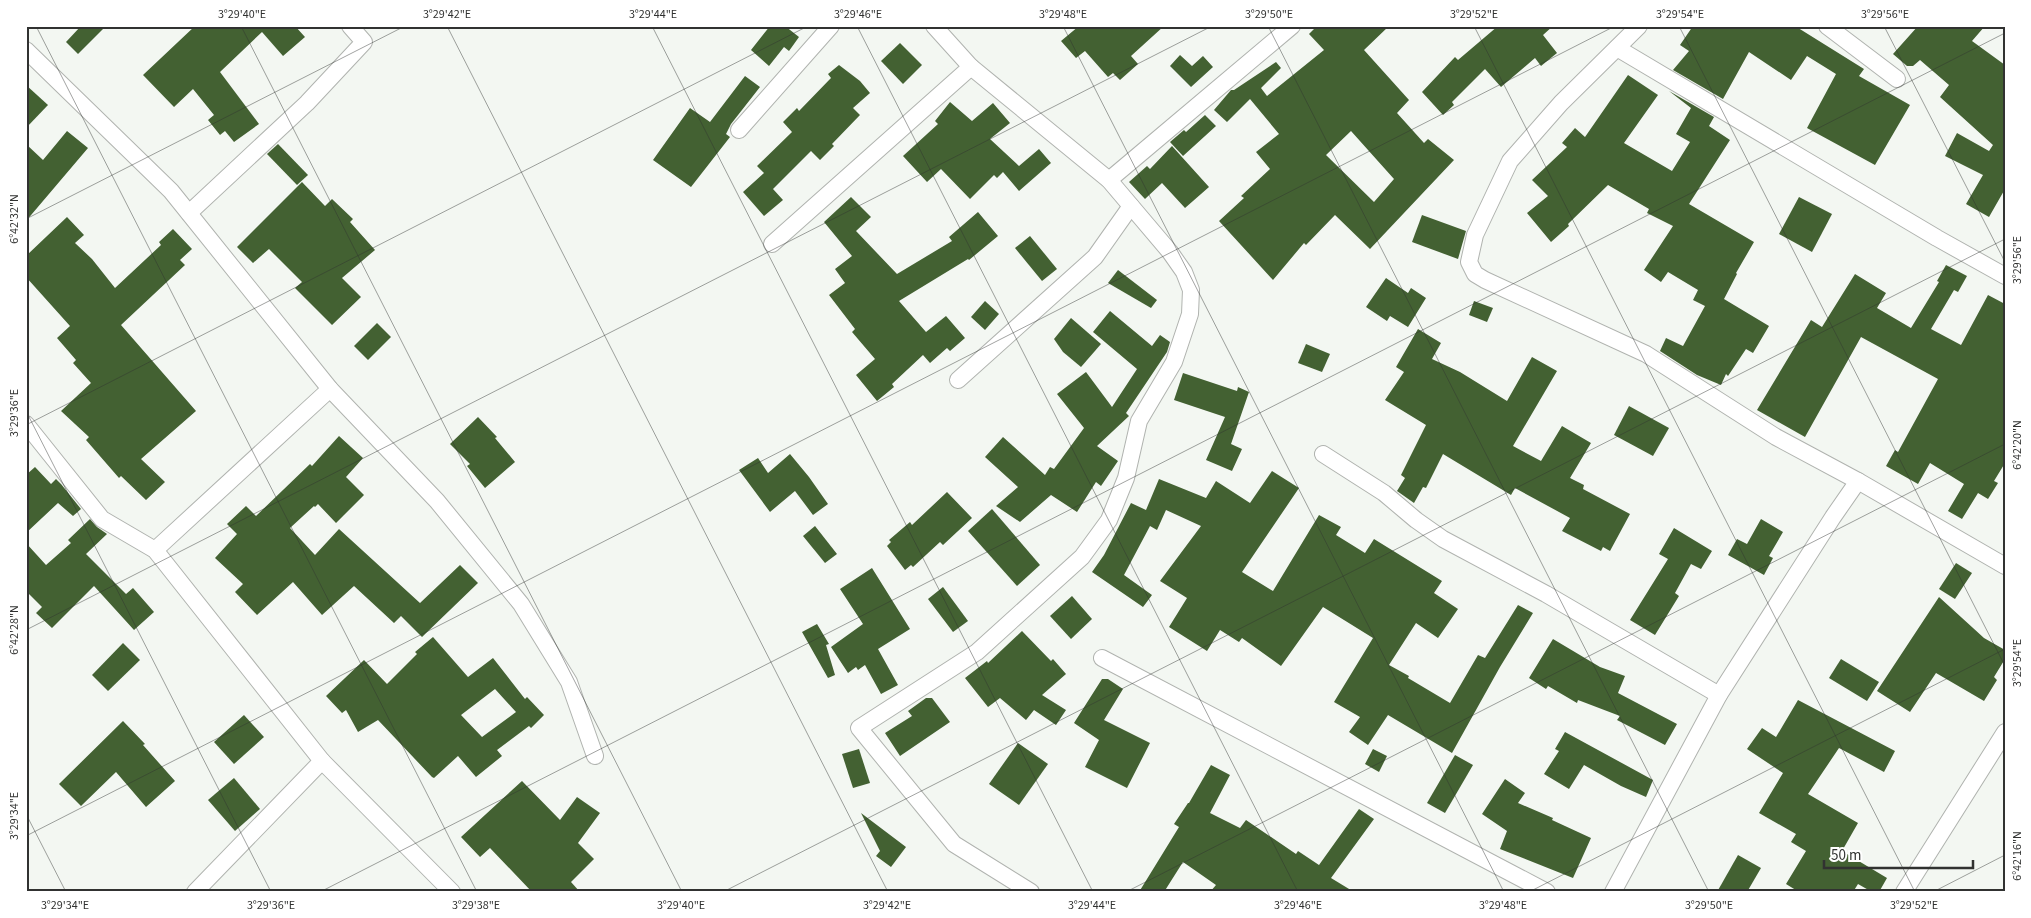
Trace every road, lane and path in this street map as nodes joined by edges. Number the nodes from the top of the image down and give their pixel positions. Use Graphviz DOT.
graph roads {
  1 [pos="350,26"];
  2 [pos="831,26"];
  3 [pos="934,26"];
  4 [pos="1292,26"];
  5 [pos="1639,26"];
  6 [pos="1827,26"];
  7 [pos="1618,48"];
  8 [pos="26,50"];
  9 [pos="971,67"];
  10 [pos="1897,79"];
  11 [pos="739,130"];
  12 [pos="1108,180"];
  13 [pos="1131,206"];
  14 [pos="189,213"];
  15 [pos="772,244"];
  16 [pos="2005,276"];
  17 [pos="958,380"];
  18 [pos="330,389"];
  19 [pos="28,430"];
  20 [pos="1323,454"];
  21 [pos="1858,481"];
  22 [pos="155,550"];
  23 [pos="2005,566"];
  24 [pos="1102,658"];
  25 [pos="1719,695"];
  26 [pos="2005,732"];
  27 [pos="596,756"];
  28 [pos="322,761"];
  29 [pos="195,892"];
  30 [pos="452,892"];
  31 [pos="1031,892"];
  32 [pos="1547,892"];
  33 [pos="1613,892"];
  34 [pos="1904,892"];
  1 -- 14 [label="street"];
  2 -- 11 [label="street"];
  3 -- 9 [label="street"];
  4 -- 12 [label="street"];
  5 -- 7 [label="street"];
  6 -- 10 [label="street"];
  7 -- 16 [label="street"];
  7 -- 21 [label="street"];
  8 -- 14 [label="street"];
  9 -- 12 [label="street"];
  9 -- 15 [label="street"];
  12 -- 13 [label="street"];
  13 -- 17 [label="street"];
  13 -- 31 [label="street"];
  14 -- 18 [label="street"];
  18 -- 22 [label="street"];
  18 -- 27 [label="street"];
  19 -- 22 [label="street"];
  20 -- 25 [label="street"];
  21 -- 23 [label="street"];
  21 -- 25 [label="street"];
  22 -- 28 [label="street"];
  24 -- 32 [label="street"];
  25 -- 33 [label="street"];
  26 -- 34 [label="street"];
  28 -- 29 [label="street"];
  28 -- 30 [label="street"];
}
